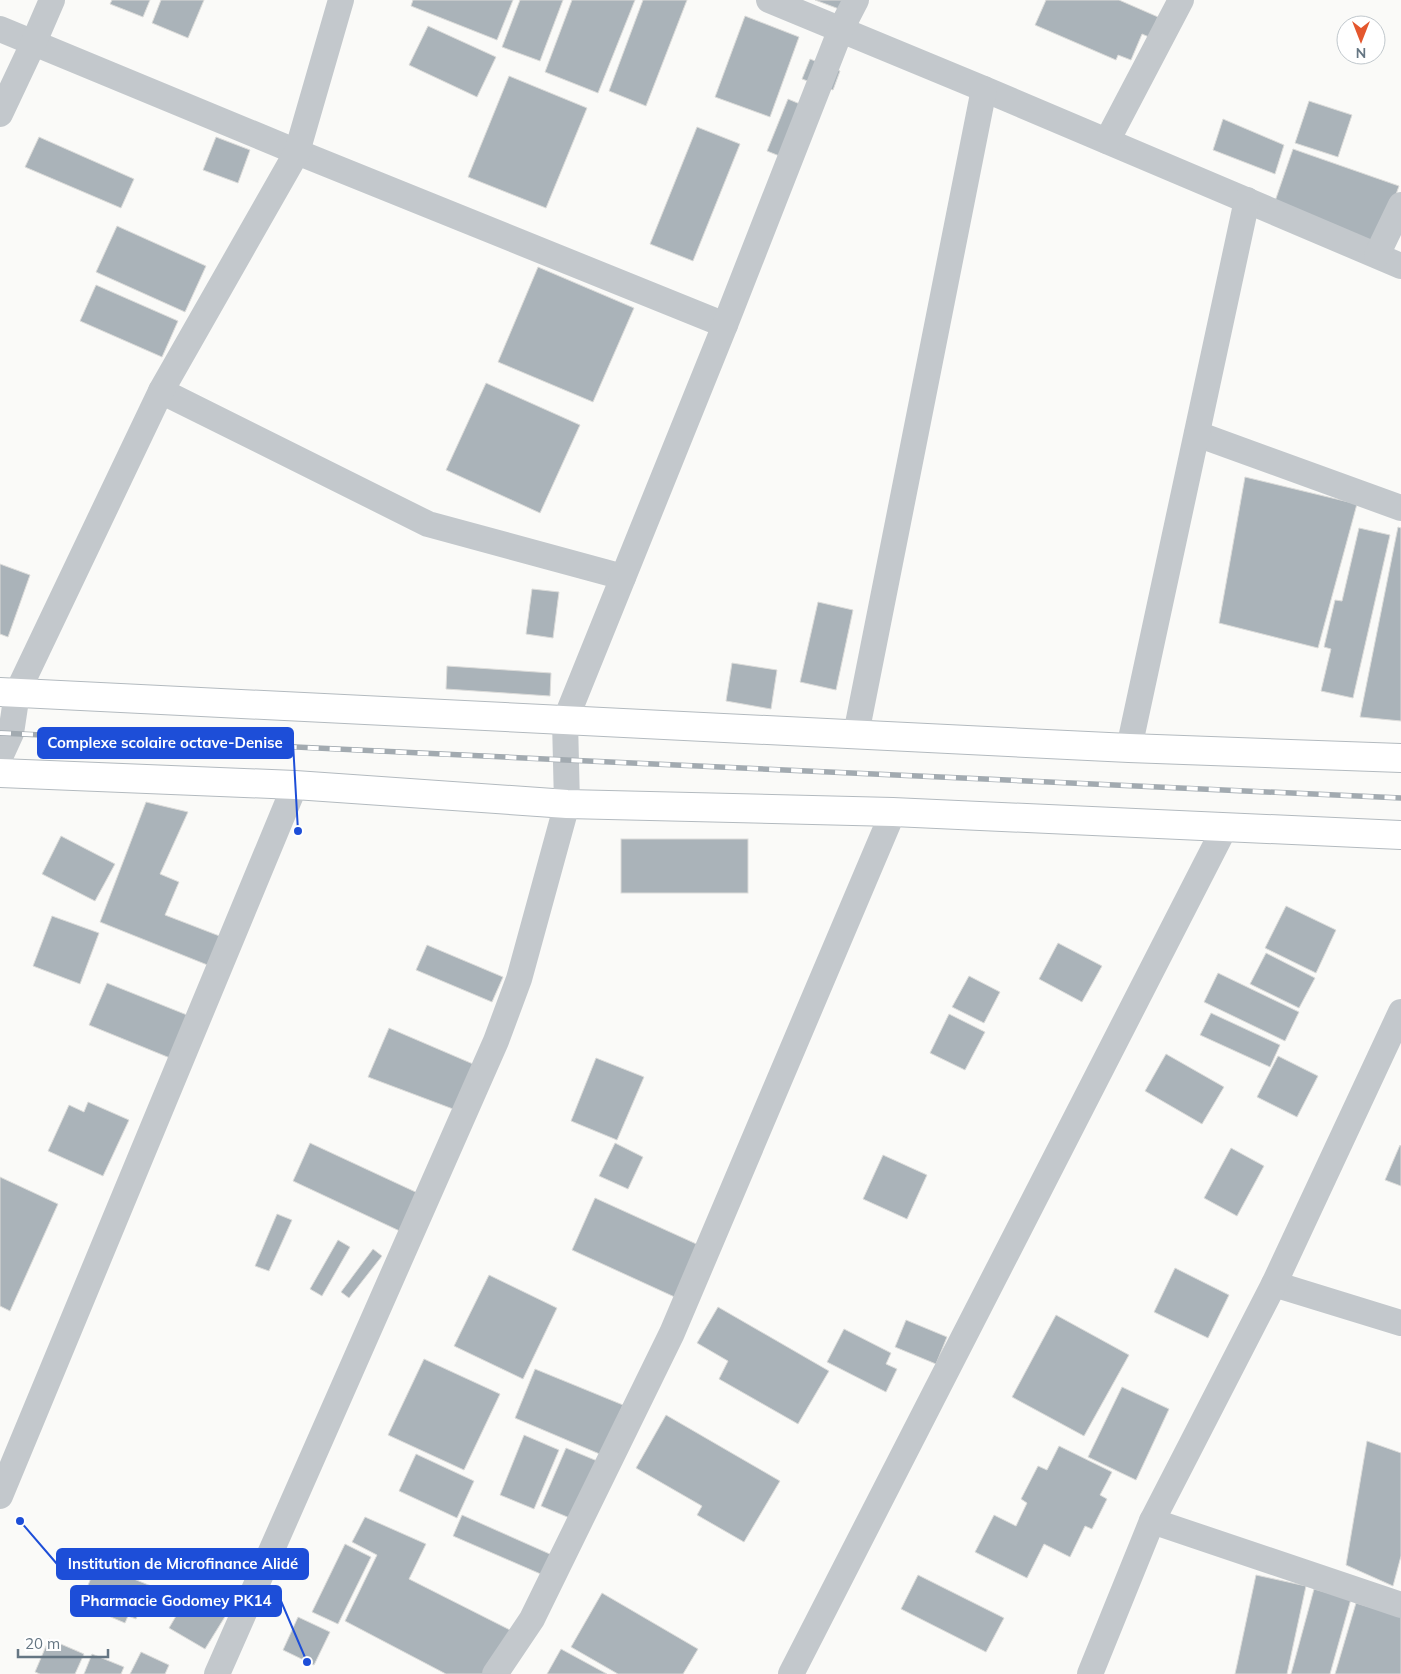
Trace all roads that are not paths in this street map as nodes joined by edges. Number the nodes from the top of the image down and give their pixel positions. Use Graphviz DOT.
graph roads {
  1 [pos="52,0"];
  2 [pos="341,0"];
  3 [pos="769,0"];
  4 [pos="856,0"];
  5 [pos="1181,0"];
  6 [pos="0,29"];
  7 [pos="841,29"];
  8 [pos="33,44"];
  9 [pos="984,89"];
  10 [pos="0,114"];
  11 [pos="1107,141"];
  12 [pos="297,152"];
  13 [pos="1247,200"];
  14 [pos="1401,205"];
  15 [pos="1378,256"];
  16 [pos="1401,266"];
  17 [pos="724,325"];
  18 [pos="161,391"];
  19 [pos="1197,434"];
  20 [pos="1401,508"];
  21 [pos="623,577"];
  22 [pos="9,692"];
  23 [pos="565,721"];
  24 [pos="856,734"];
  25 [pos="1129,748"];
  26 [pos="0,757"];
  27 [pos="1401,758"];
  28 [pos="0,773"];
  29 [pos="294,785"];
  30 [pos="567,804"];
  31 [pos="893,812"];
  32 [pos="1225,827"];
  33 [pos="1401,835"];
  34 [pos="1401,1012"];
  35 [pos="1274,1284"];
  36 [pos="1401,1323"];
  37 [pos="0,1496"];
  38 [pos="1152,1521"];
  39 [pos="1401,1605"];
  40 [pos="217,1674"];
  41 [pos="495,1674"];
  42 [pos="791,1674"];
  43 [pos="1090,1674"];
  1 -- 8 [label="street"];
  2 -- 12 [label="street"];
  3 -- 7 [label="street"];
  4 -- 7 [label="street"];
  5 -- 11 [label="street"];
  6 -- 8 [label="street"];
  7 -- 9 [label="street"];
  7 -- 17 [label="street"];
  8 -- 10 [label="street"];
  8 -- 12 [label="street"];
  9 -- 11 [label="street"];
  9 -- 24 [label="street"];
  11 -- 13 [label="street"];
  12 -- 17 [label="street"];
  12 -- 18 [label="street"];
  13 -- 15 [label="street"];
  13 -- 19 [label="street"];
  14 -- 15 [label="street"];
  15 -- 16 [label="street"];
  17 -- 21 [label="street"];
  18 -- 21 [label="street"];
  18 -- 22 [label="street"];
  19 -- 20 [label="street"];
  19 -- 25 [label="street"];
  21 -- 23 [label="street"];
  22 -- 23 [label="main road"];
  22 -- 26 [label="street"];
  23 -- 24 [label="main road"];
  23 -- 30 [label="street"];
  24 -- 25 [label="main road"];
  25 -- 27 [label="main road"];
  28 -- 29 [label="main road"];
  29 -- 30 [label="main road"];
  29 -- 37 [label="street"];
  30 -- 31 [label="main road"];
  30 -- 40 [label="street"];
  31 -- 32 [label="main road"];
  31 -- 41 [label="street"];
  32 -- 33 [label="main road"];
  32 -- 42 [label="street"];
  34 -- 35 [label="street"];
  35 -- 36 [label="street"];
  35 -- 38 [label="street"];
  38 -- 39 [label="street"];
  38 -- 43 [label="street"];
}
